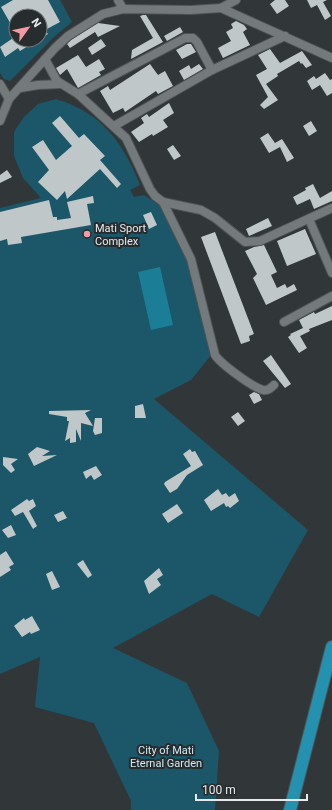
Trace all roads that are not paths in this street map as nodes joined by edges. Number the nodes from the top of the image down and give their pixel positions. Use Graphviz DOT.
graph roads {
  1 [pos="118,0"];
  2 [pos="207,0"];
  3 [pos="236,0"];
  4 [pos="217,8"];
  5 [pos="123,9"];
  6 [pos="285,36"];
  7 [pos="331,57"];
  8 [pos="45,59"];
  9 [pos="212,70"];
  10 [pos="0,84"];
  11 [pos="61,84"];
  12 [pos="20,88"];
  13 [pos="78,94"];
  14 [pos="9,99"];
  15 [pos="0,121"];
  16 [pos="114,126"];
  17 [pos="163,202"];
  18 [pos="332,208"];
  19 [pos="309,219"];
  20 [pos="332,273"];
  21 [pos="332,296"];
  22 [pos="284,322"];
  23 [pos="274,385"];
  24 [pos="332,647"];
  25 [pos="290,810"];
  1 -- 5 [label="street"];
  2 -- 4 [label="street"];
  3 -- 4 [label="street"];
  4 -- 5 [label="street"];
  4 -- 6 [label="street"];
  5 -- 8 [label="street"];
  6 -- 7 [label="street"];
  6 -- 9 [label="street"];
  8 -- 11 [label="street"];
  8 -- 12 [label="street"];
  9 -- 13 [label="street"];
  9 -- 16 [label="street"];
  10 -- 14 [label="street"];
  11 -- 12 [label="street"];
  11 -- 13 [label="street"];
  12 -- 14 [label="street"];
  13 -- 16 [label="street"];
  14 -- 15 [label="street"];
  16 -- 17 [label="street"];
  17 -- 19 [label="street"];
  17 -- 23 [label="street"];
  18 -- 19 [label="street"];
  19 -- 20 [label="street"];
  21 -- 22 [label="street"];
  24 -- 25 [label="highway"];
}
